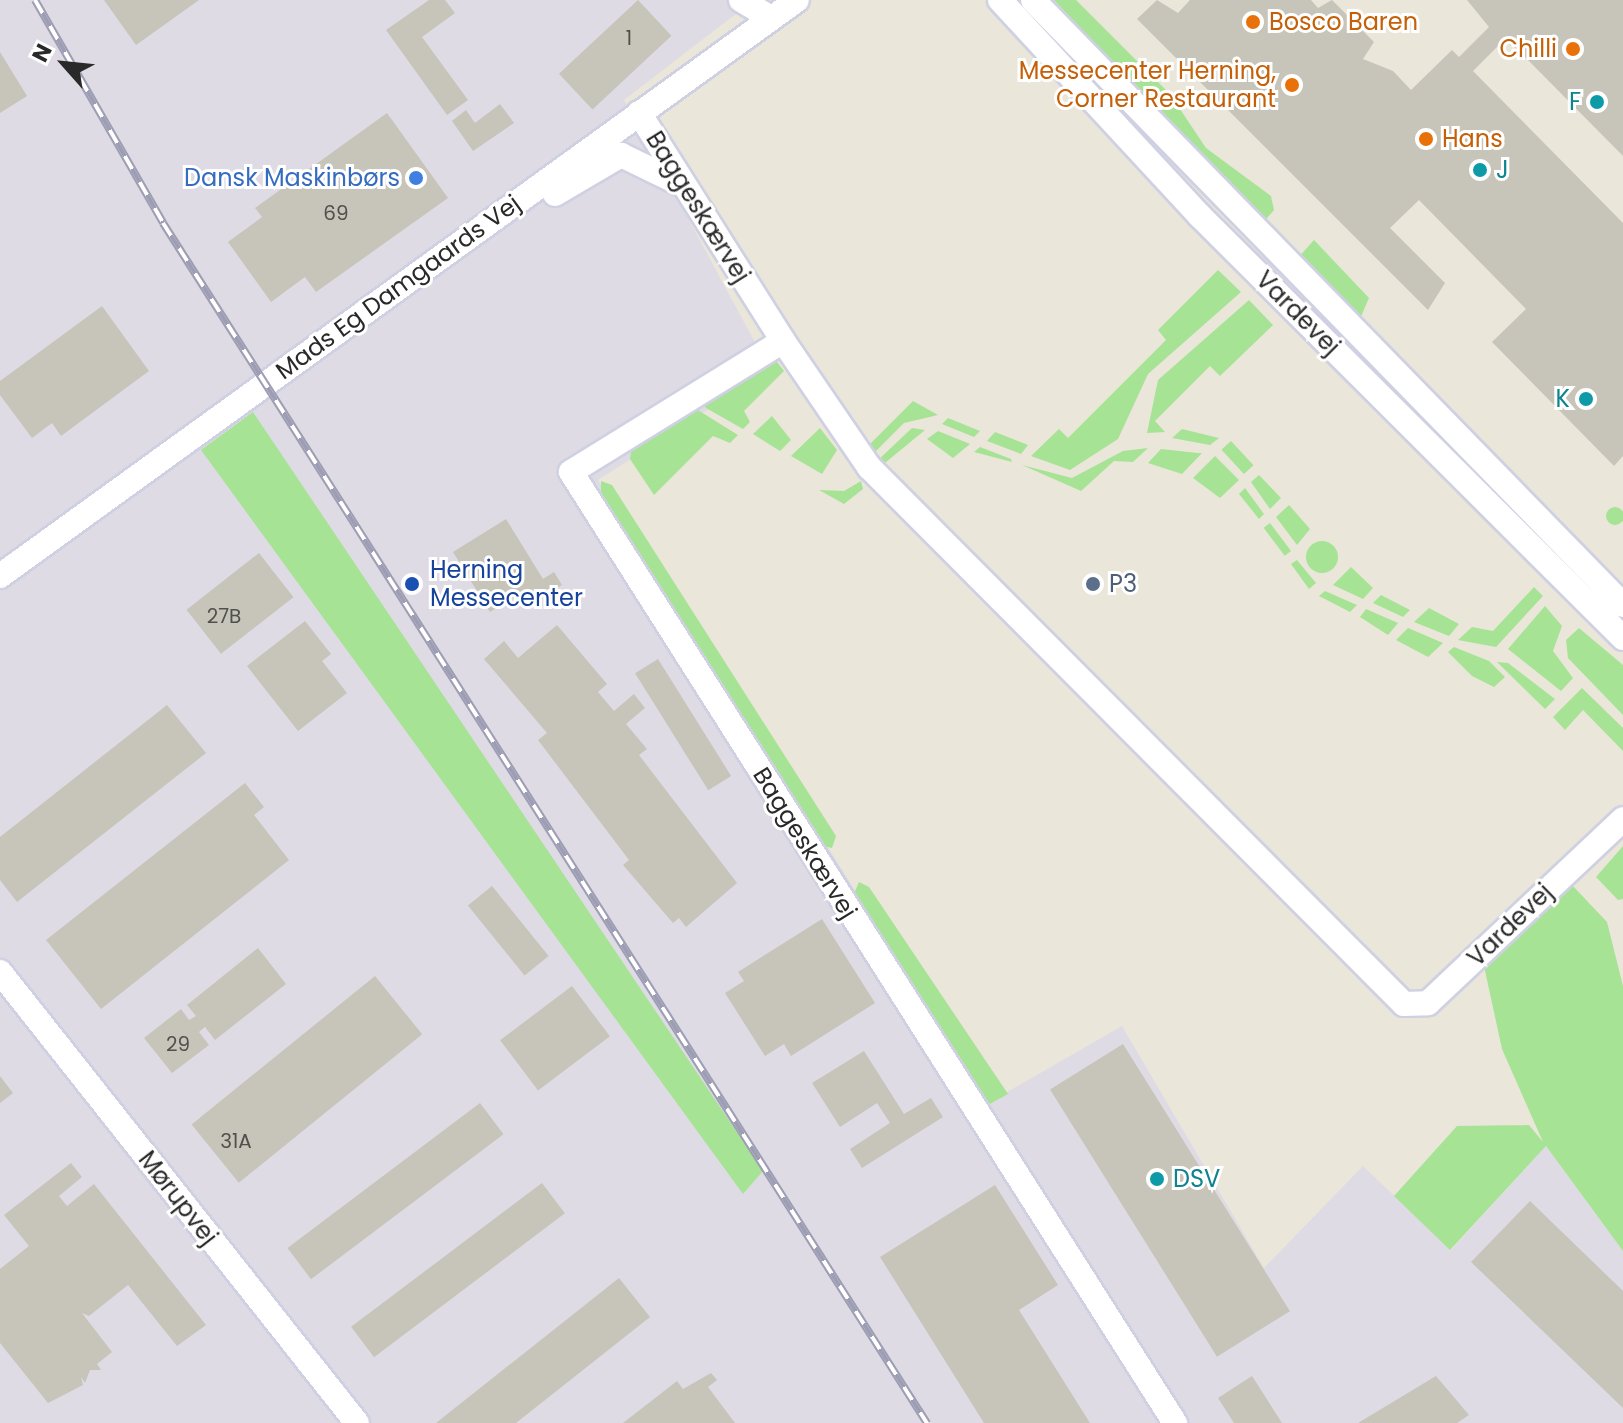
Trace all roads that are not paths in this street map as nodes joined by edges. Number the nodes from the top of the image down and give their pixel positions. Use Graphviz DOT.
graph roads {
  1 [pos="741,0"];
  2 [pos="797,0"];
  3 [pos="1000,0"];
  4 [pos="1033,0"];
  5 [pos="771,18"];
  6 [pos="639,113"];
  7 [pos="685,187"];
  8 [pos="446,252"];
  9 [pos="783,341"];
  10 [pos="0,576"];
  11 [pos="1614,612"];
  12 [pos="1623,638"];
  13 [pos="1623,647"];
  14 [pos="1623,811"];
  15 [pos="1623,822"];
  16 [pos="1597,842"];
  17 [pos="0,972"];
  18 [pos="1422,1006"];
  19 [pos="357,1423"];
  20 [pos="1175,1423"];
  1 -- 5 [label="street"];
  2 -- 5 [label="street, Mads Eg Damgaards Vej"];
  3 -- 11 [label="street, Vardevej"];
  4 -- 11 [label="street, Vardevej"];
  5 -- 6 [label="street, Mads Eg Damgaards Vej"];
  6 -- 7 [label="street, Baggeskærvej"];
  6 -- 8 [label="street, Mads Eg Damgaards Vej"];
  7 -- 8 [label="street"];
  7 -- 9 [label="street, Baggeskærvej"];
  8 -- 10 [label="street, Mads Eg Damgaards Vej"];
  9 -- 18 [label="street, Baggeskærvej"];
  9 -- 20 [label="street, Baggeskærvej"];
  11 -- 12 [label="street, Vardevej"];
  11 -- 13 [label="street, Vardevej"];
  14 -- 16 [label="street, Vardevej"];
  15 -- 16 [label="street, Vardevej"];
  16 -- 18 [label="street, Vardevej"];
  17 -- 19 [label="street, Mørupvej"];
}
